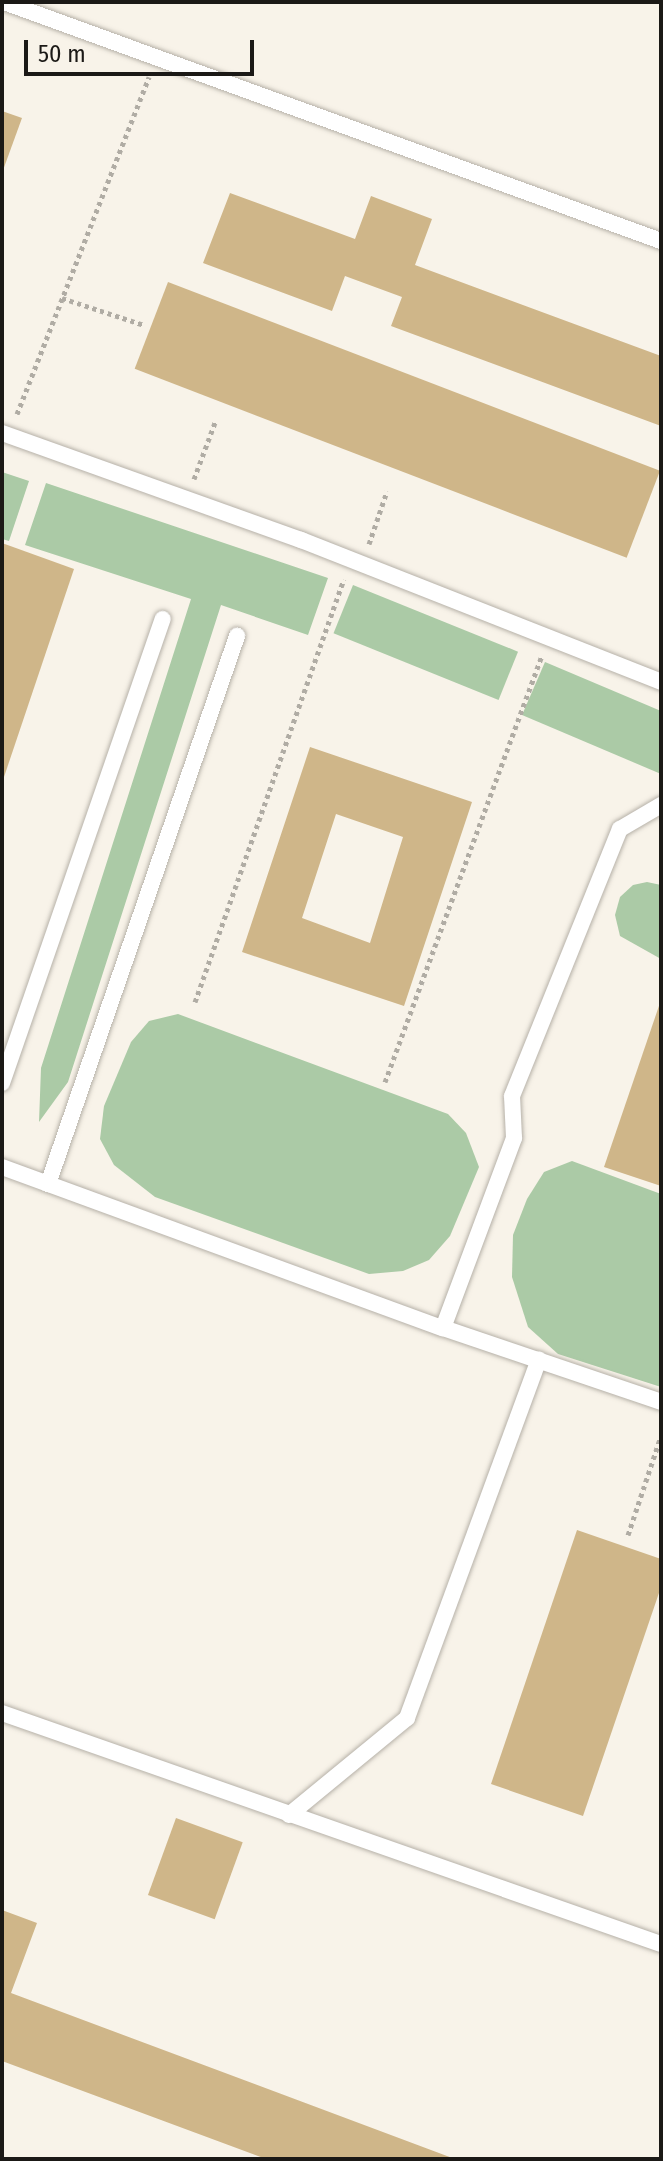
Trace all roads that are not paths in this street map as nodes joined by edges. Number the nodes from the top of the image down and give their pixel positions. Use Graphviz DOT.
graph roads {
  1 [pos="4,2"];
  2 [pos="661,241"];
  3 [pos="5,434"];
  4 [pos="163,619"];
  5 [pos="237,636"];
  6 [pos="661,682"];
  7 [pos="661,805"];
  8 [pos="2,1083"];
  9 [pos="2,1167"];
  10 [pos="48,1184"];
  11 [pos="443,1328"];
  12 [pos="539,1360"];
  13 [pos="661,1402"];
  14 [pos="2,1713"];
  15 [pos="289,1815"];
  16 [pos="661,1944"];
  1 -- 2 [label="lane"];
  3 -- 6 [label="lane"];
  4 -- 8 [label="lane"];
  5 -- 10 [label="lane"];
  7 -- 11 [label="lane"];
  9 -- 10 [label="lane"];
  10 -- 11 [label="lane"];
  11 -- 12 [label="lane"];
  12 -- 13 [label="lane"];
  12 -- 15 [label="lane"];
  14 -- 15 [label="lane"];
  15 -- 16 [label="lane"];
}
